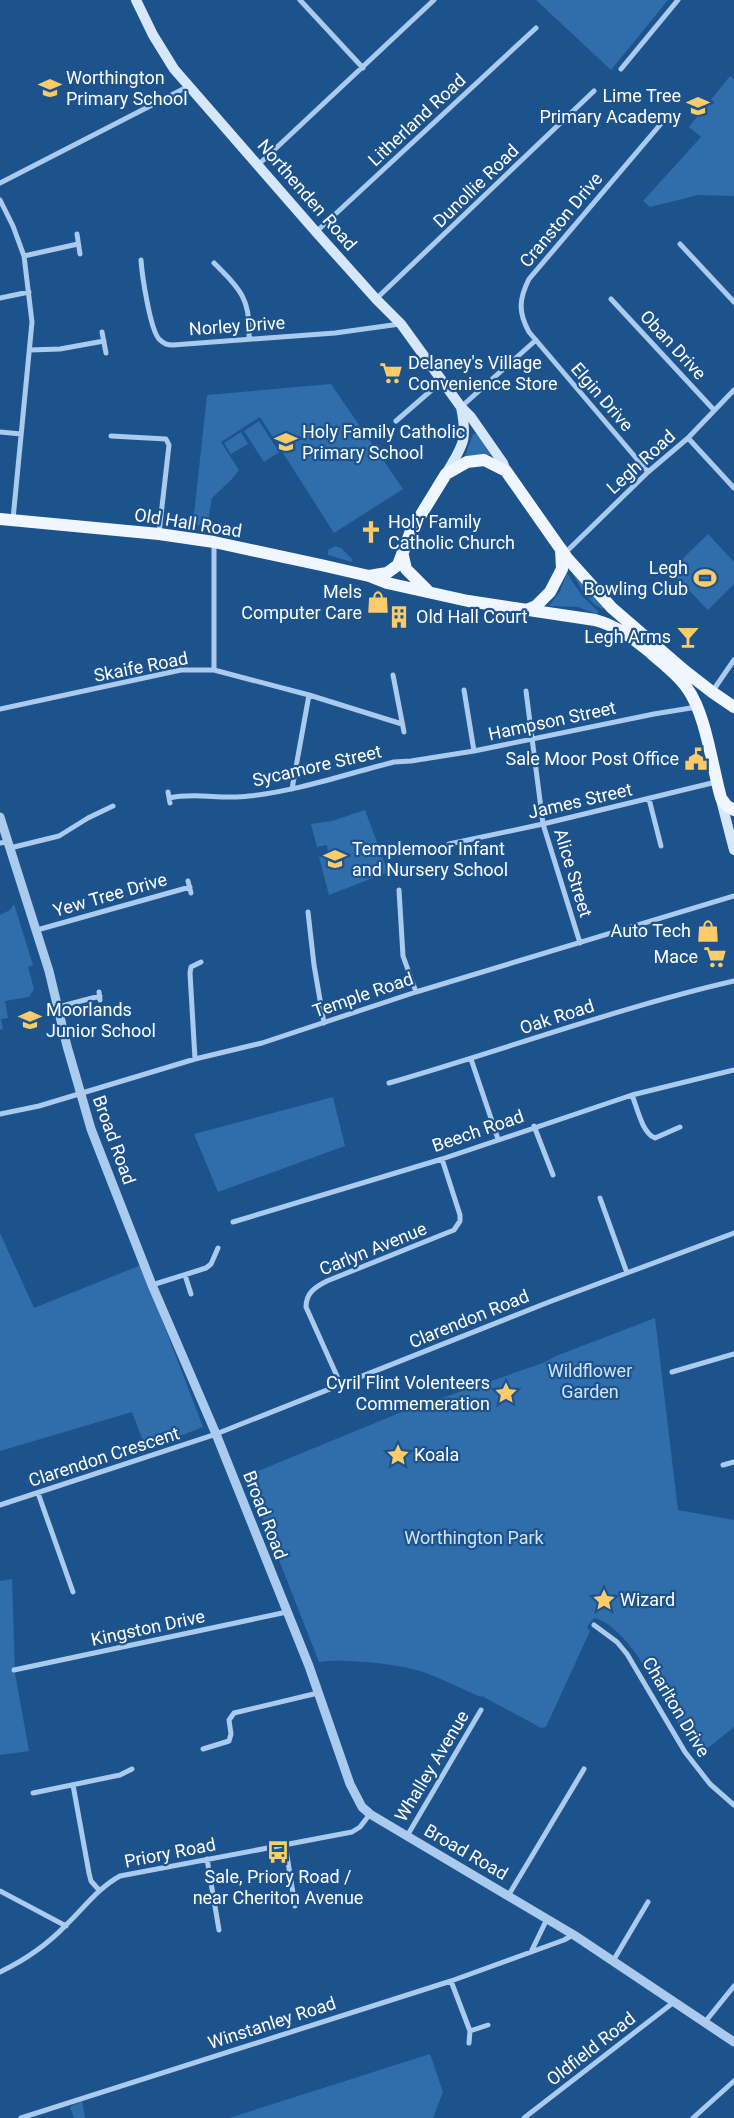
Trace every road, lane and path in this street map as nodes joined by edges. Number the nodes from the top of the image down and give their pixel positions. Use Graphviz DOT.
graph roads {
  1 [pos="136,0"];
  2 [pos="300,0"];
  3 [pos="434,0"];
  4 [pos="678,0"];
  5 [pos="536,28"];
  6 [pos="362,68"];
  7 [pos="621,69"];
  8 [pos="189,86"];
  9 [pos="594,91"];
  10 [pos="664,119"];
  11 [pos="257,165"];
  12 [pos="0,183"];
  13 [pos="0,200"];
  14 [pos="316,232"];
  15 [pos="76,234"];
  16 [pos="78,244"];
  17 [pos="680,244"];
  18 [pos="80,254"];
  19 [pos="24,256"];
  20 [pos="141,260"];
  21 [pos="214,263"];
  22 [pos="29,292"];
  23 [pos="0,298"];
  24 [pos="611,299"];
  25 [pos="376,300"];
  26 [pos="734,302"];
  27 [pos="401,324"];
  28 [pos="102,332"];
  29 [pos="249,338"];
  30 [pos="536,340"];
  31 [pos="104,341"];
  32 [pos="30,350"];
  33 [pos="106,353"];
  34 [pos="442,380"];
  35 [pos="734,390"];
  36 [pos="461,407"];
  37 [pos="714,410"];
  38 [pos="396,421"];
  39 [pos="0,432"];
  40 [pos="21,434"];
  41 [pos="111,436"];
  42 [pos="688,438"];
  43 [pos="506,472"];
  44 [pos="648,472"];
  45 [pos="446,474"];
  46 [pos="734,488"];
  47 [pos="0,519"];
  48 [pos="13,519"];
  49 [pos="159,534"];
  50 [pos="214,542"];
  51 [pos="562,551"];
  52 [pos="403,556"];
  53 [pos="369,576"];
  54 [pos="428,591"];
  55 [pos="524,611"];
  56 [pos="734,660"];
  57 [pos="214,670"];
  58 [pos="393,675"];
  59 [pos="464,690"];
  60 [pos="526,691"];
  61 [pos="712,692"];
  62 [pos="310,695"];
  63 [pos="698,707"];
  64 [pos="734,707"];
  65 [pos="0,708"];
  66 [pos="402,724"];
  67 [pos="404,732"];
  68 [pos="532,740"];
  69 [pos="474,751"];
  70 [pos="411,761"];
  71 [pos="717,782"];
  72 [pos="292,788"];
  73 [pos="169,798"];
  74 [pos="721,798"];
  75 [pos="649,799"];
  76 [pos="114,806"];
  77 [pos="734,810"];
  78 [pos="0,817"];
  79 [pos="543,824"];
  80 [pos="6,844"];
  81 [pos="448,844"];
  82 [pos="661,846"];
  83 [pos="734,850"];
  84 [pos="190,887"];
  85 [pos="399,890"];
  86 [pos="734,896"];
  87 [pos="308,912"];
  88 [pos="37,930"];
  89 [pos="580,943"];
  90 [pos="201,962"];
  91 [pos="734,981"];
  92 [pos="416,992"];
  93 [pos="100,996"];
  94 [pos="58,1007"];
  95 [pos="324,1023"];
  96 [pos="195,1059"];
  97 [pos="471,1059"];
  98 [pos="734,1070"];
  99 [pos="389,1083"];
  100 [pos="79,1094"];
  101 [pos="632,1095"];
  102 [pos="0,1114"];
  103 [pos="534,1126"];
  104 [pos="680,1127"];
  105 [pos="498,1138"];
  106 [pos="442,1158"];
  107 [pos="553,1176"];
  108 [pos="600,1198"];
  109 [pos="233,1222"];
  110 [pos="734,1233"];
  111 [pos="218,1248"];
  112 [pos="627,1273"];
  113 [pos="185,1275"];
  114 [pos="152,1285"];
  115 [pos="191,1294"];
  116 [pos="734,1354"];
  117 [pos="672,1372"];
  118 [pos="341,1385"];
  119 [pos="216,1434"];
  120 [pos="734,1462"];
  121 [pos="723,1466"];
  122 [pos="38,1493"];
  123 [pos="0,1505"];
  124 [pos="73,1592"];
  125 [pos="287,1612"];
  126 [pos="594,1625"];
  127 [pos="14,1670"];
  128 [pos="318,1694"];
  129 [pos="482,1710"];
  130 [pos="203,1749"];
  131 [pos="584,1769"];
  132 [pos="132,1770"];
  133 [pos="73,1785"];
  134 [pos="33,1793"];
  135 [pos="734,1805"];
  136 [pos="370,1814"];
  137 [pos="407,1836"];
  138 [pos="285,1844"];
  139 [pos="207,1859"];
  140 [pos="99,1890"];
  141 [pos="0,1892"];
  142 [pos="508,1896"];
  143 [pos="648,1902"];
  144 [pos="295,1906"];
  145 [pos="547,1919"];
  146 [pos="66,1926"];
  147 [pos="219,1930"];
  148 [pos="574,1935"];
  149 [pos="531,1952"];
  150 [pos="613,1961"];
  151 [pos="0,1972"];
  152 [pos="450,1981"];
  153 [pos="734,1986"];
  154 [pos="674,2002"];
  155 [pos="705,2022"];
  156 [pos="488,2025"];
  157 [pos="470,2031"];
  158 [pos="734,2042"];
  159 [pos="469,2043"];
  160 [pos="734,2081"];
  161 [pos="21,2118"];
  162 [pos="524,2118"];
  163 [pos="693,2118"];
  1 -- 8 [label="main road, Northenden Road"];
  2 -- 6 [label="street"];
  3 -- 6 [label="street"];
  4 -- 7 [label="street"];
  5 -- 14 [label="street, Litherland Road"];
  6 -- 11 [label="street"];
  8 -- 11 [label="main road, Northenden Road"];
  8 -- 12 [label="street"];
  9 -- 25 [label="street, Dunollie Road"];
  10 -- 30 [label="street, Cranston Drive"];
  11 -- 14 [label="main road, Northenden Road"];
  13 -- 19 [label="street"];
  14 -- 25 [label="main road, Northenden Road"];
  15 -- 16 [label="street"];
  16 -- 18 [label="street"];
  16 -- 19 [label="street"];
  17 -- 26 [label="street"];
  19 -- 22 [label="street"];
  20 -- 29 [label="street, Norley Drive"];
  21 -- 29 [label="street"];
  22 -- 23 [label="street"];
  22 -- 32 [label="street"];
  24 -- 37 [label="street, Oban Drive"];
  25 -- 27 [label="main road, Northenden Road"];
  27 -- 29 [label="street, Norley Drive"];
  27 -- 34 [label="main road, Northenden Road"];
  28 -- 31 [label="street"];
  30 -- 36 [label="street"];
  30 -- 44 [label="street, Elgin Drive"];
  31 -- 32 [label="street"];
  31 -- 33 [label="street"];
  32 -- 40 [label="street"];
  34 -- 36 [label="main road, Northenden Road"];
  34 -- 38 [label="street"];
  35 -- 37 [label="street, Legh Road"];
  36 -- 43 [label="main road, Northenden Road"];
  36 -- 45 [label="main road, Northenden Road"];
  37 -- 42 [label="street, Legh Road"];
  39 -- 40 [label="street"];
  40 -- 48 [label="street"];
  41 -- 49 [label="street"];
  42 -- 44 [label="street, Legh Road"];
  42 -- 46 [label="street"];
  43 -- 45 [label="main road"];
  43 -- 51 [label="main road, Northenden Road"];
  44 -- 51 [label="street, Legh Road"];
  45 -- 52 [label="main road"];
  47 -- 48 [label="main road, Old Hall Road"];
  48 -- 49 [label="main road, Old Hall Road"];
  49 -- 50 [label="main road, Old Hall Road"];
  50 -- 53 [label="main road, Old Hall Road"];
  50 -- 57 [label="street"];
  51 -- 55 [label="main road"];
  51 -- 61 [label="main road, Northenden Road"];
  52 -- 53 [label="main road, Old Hall Road"];
  52 -- 54 [label="main road"];
  53 -- 54 [label="main road, Old Hall Road"];
  54 -- 55 [label="main road, Old Hall Road"];
  55 -- 63 [label="main road, Old Hall Road"];
  56 -- 61 [label="street"];
  57 -- 62 [label="street, Skaife Road"];
  57 -- 65 [label="street, Skaife Road"];
  58 -- 66 [label="street"];
  59 -- 69 [label="street"];
  60 -- 68 [label="street, Alice Street"];
  61 -- 64 [label="main road, Northenden Road"];
  62 -- 66 [label="street, Skaife Road"];
  62 -- 72 [label="street"];
  63 -- 68 [label="street, Hampson Street"];
  63 -- 71 [label="main road"];
  66 -- 67 [label="street"];
  68 -- 69 [label="street, Hampson Street"];
  68 -- 79 [label="street, Alice Street"];
  69 -- 70 [label="street, Hampson Street"];
  70 -- 72 [label="street, Sycamore Street"];
  71 -- 74 [label="main road"];
  71 -- 75 [label="street, James Street"];
  72 -- 73 [label="street, Sycamore Street"];
  74 -- 77 [label="main road"];
  74 -- 83 [label="main road"];
  75 -- 79 [label="street, James Street"];
  75 -- 82 [label="street"];
  76 -- 80 [label="street"];
  78 -- 80 [label="street, Broad Road"];
  79 -- 81 [label="street, James Street"];
  79 -- 89 [label="street, Alice Street"];
  80 -- 88 [label="street, Broad Road"];
  84 -- 88 [label="street, Yew Tree Drive"];
  85 -- 92 [label="street"];
  86 -- 89 [label="street, Temple Road"];
  87 -- 95 [label="street"];
  88 -- 94 [label="street, Broad Road"];
  89 -- 92 [label="street, Temple Road"];
  90 -- 96 [label="street"];
  91 -- 97 [label="street, Oak Road"];
  92 -- 95 [label="street, Temple Road"];
  93 -- 94 [label="street"];
  94 -- 100 [label="street, Broad Road"];
  95 -- 96 [label="street, Temple Road"];
  96 -- 100 [label="street, Temple Road"];
  97 -- 99 [label="street, Oak Road"];
  97 -- 105 [label="street"];
  98 -- 101 [label="street, Beech Road"];
  100 -- 102 [label="street, Temple Road"];
  100 -- 114 [label="street, Broad Road"];
  101 -- 103 [label="street, Beech Road"];
  101 -- 104 [label="street"];
  103 -- 105 [label="street, Beech Road"];
  103 -- 107 [label="street"];
  105 -- 106 [label="street, Beech Road"];
  106 -- 109 [label="street, Beech Road"];
  106 -- 118 [label="street, Carlyn Avenue"];
  108 -- 112 [label="street"];
  110 -- 112 [label="street, Clarendon Road"];
  111 -- 113 [label="street"];
  112 -- 118 [label="street, Clarendon Road"];
  113 -- 114 [label="street"];
  113 -- 115 [label="street"];
  114 -- 119 [label="street, Broad Road"];
  116 -- 117 [label="street"];
  118 -- 119 [label="street, Clarendon Road"];
  119 -- 122 [label="street, Clarendon Crescent"];
  119 -- 125 [label="street, Broad Road"];
  120 -- 121 [label="street"];
  122 -- 123 [label="street, Clarendon Crescent"];
  122 -- 124 [label="street"];
  125 -- 127 [label="street, Kingston Drive"];
  125 -- 128 [label="street, Broad Road"];
  126 -- 135 [label="street, Charlton Drive"];
  128 -- 130 [label="street"];
  128 -- 136 [label="street, Broad Road"];
  129 -- 137 [label="street, Whalley Avenue"];
  131 -- 142 [label="street"];
  132 -- 133 [label="street"];
  133 -- 134 [label="street"];
  133 -- 140 [label="street"];
  136 -- 137 [label="street, Broad Road"];
  136 -- 138 [label="street, Priory Road"];
  137 -- 142 [label="street, Broad Road"];
  138 -- 139 [label="street, Priory Road"];
  138 -- 144 [label="street"];
  139 -- 140 [label="street, Priory Road"];
  139 -- 147 [label="street"];
  140 -- 146 [label="street, Priory Road"];
  141 -- 146 [label="street"];
  142 -- 145 [label="street, Broad Road"];
  143 -- 150 [label="street"];
  145 -- 148 [label="street, Broad Road"];
  145 -- 149 [label="street"];
  146 -- 151 [label="street, Priory Road"];
  148 -- 149 [label="street, Winstanley Road"];
  148 -- 150 [label="street, Broad Road"];
  149 -- 152 [label="street, Winstanley Road"];
  150 -- 154 [label="street, Broad Road"];
  152 -- 157 [label="street"];
  152 -- 161 [label="street, Winstanley Road"];
  153 -- 155 [label="street"];
  154 -- 155 [label="street, Broad Road"];
  154 -- 162 [label="street, Oldfield Road"];
  155 -- 158 [label="street, Broad Road"];
  156 -- 157 [label="street"];
  157 -- 159 [label="street"];
  160 -- 163 [label="street"];
}
